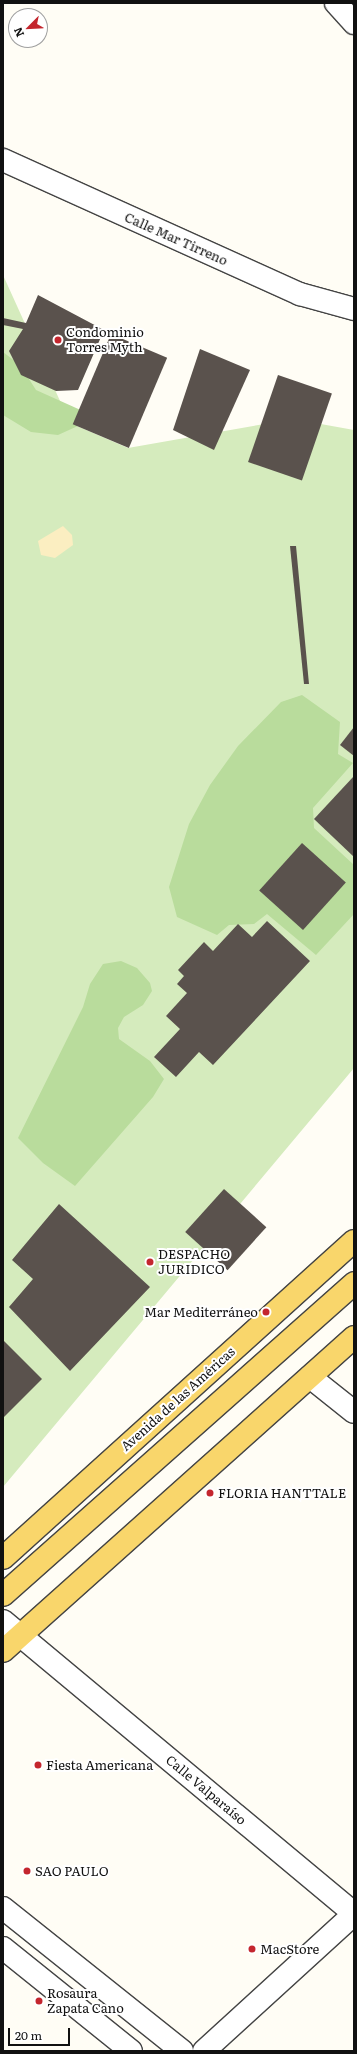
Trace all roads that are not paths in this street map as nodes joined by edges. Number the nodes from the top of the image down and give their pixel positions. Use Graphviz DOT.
graph roads {
  1 [pos="336,3"];
  2 [pos="354,23"];
  3 [pos="3,160"];
  4 [pos="354,309"];
  5 [pos="354,1241"];
  6 [pos="354,1283"];
  7 [pos="354,1338"];
  8 [pos="310,1377"];
  9 [pos="354,1412"];
  10 [pos="3,1558"];
  11 [pos="3,1595"];
  12 [pos="3,1620"];
  13 [pos="20,1636"];
  14 [pos="3,1651"];
  15 [pos="3,1908"];
  16 [pos="354,1914"];
  17 [pos="3,1948"];
  18 [pos="131,2051"];
  19 [pos="182,2051"];
  20 [pos="204,2051"];
  1 -- 2 [label="street"];
  3 -- 4 [label="street, Calle Mar Tirreno"];
  5 -- 10 [label="main road, Avenida de las Américas"];
  6 -- 11 [label="main road"];
  7 -- 8 [label="main road"];
  8 -- 9 [label="street"];
  8 -- 13 [label="main road"];
  12 -- 13 [label="street, Calle Valparaíso"];
  13 -- 14 [label="main road"];
  13 -- 16 [label="street, Calle Valparaíso"];
  15 -- 19 [label="street"];
  16 -- 20 [label="street"];
  17 -- 18 [label="street"];
}
